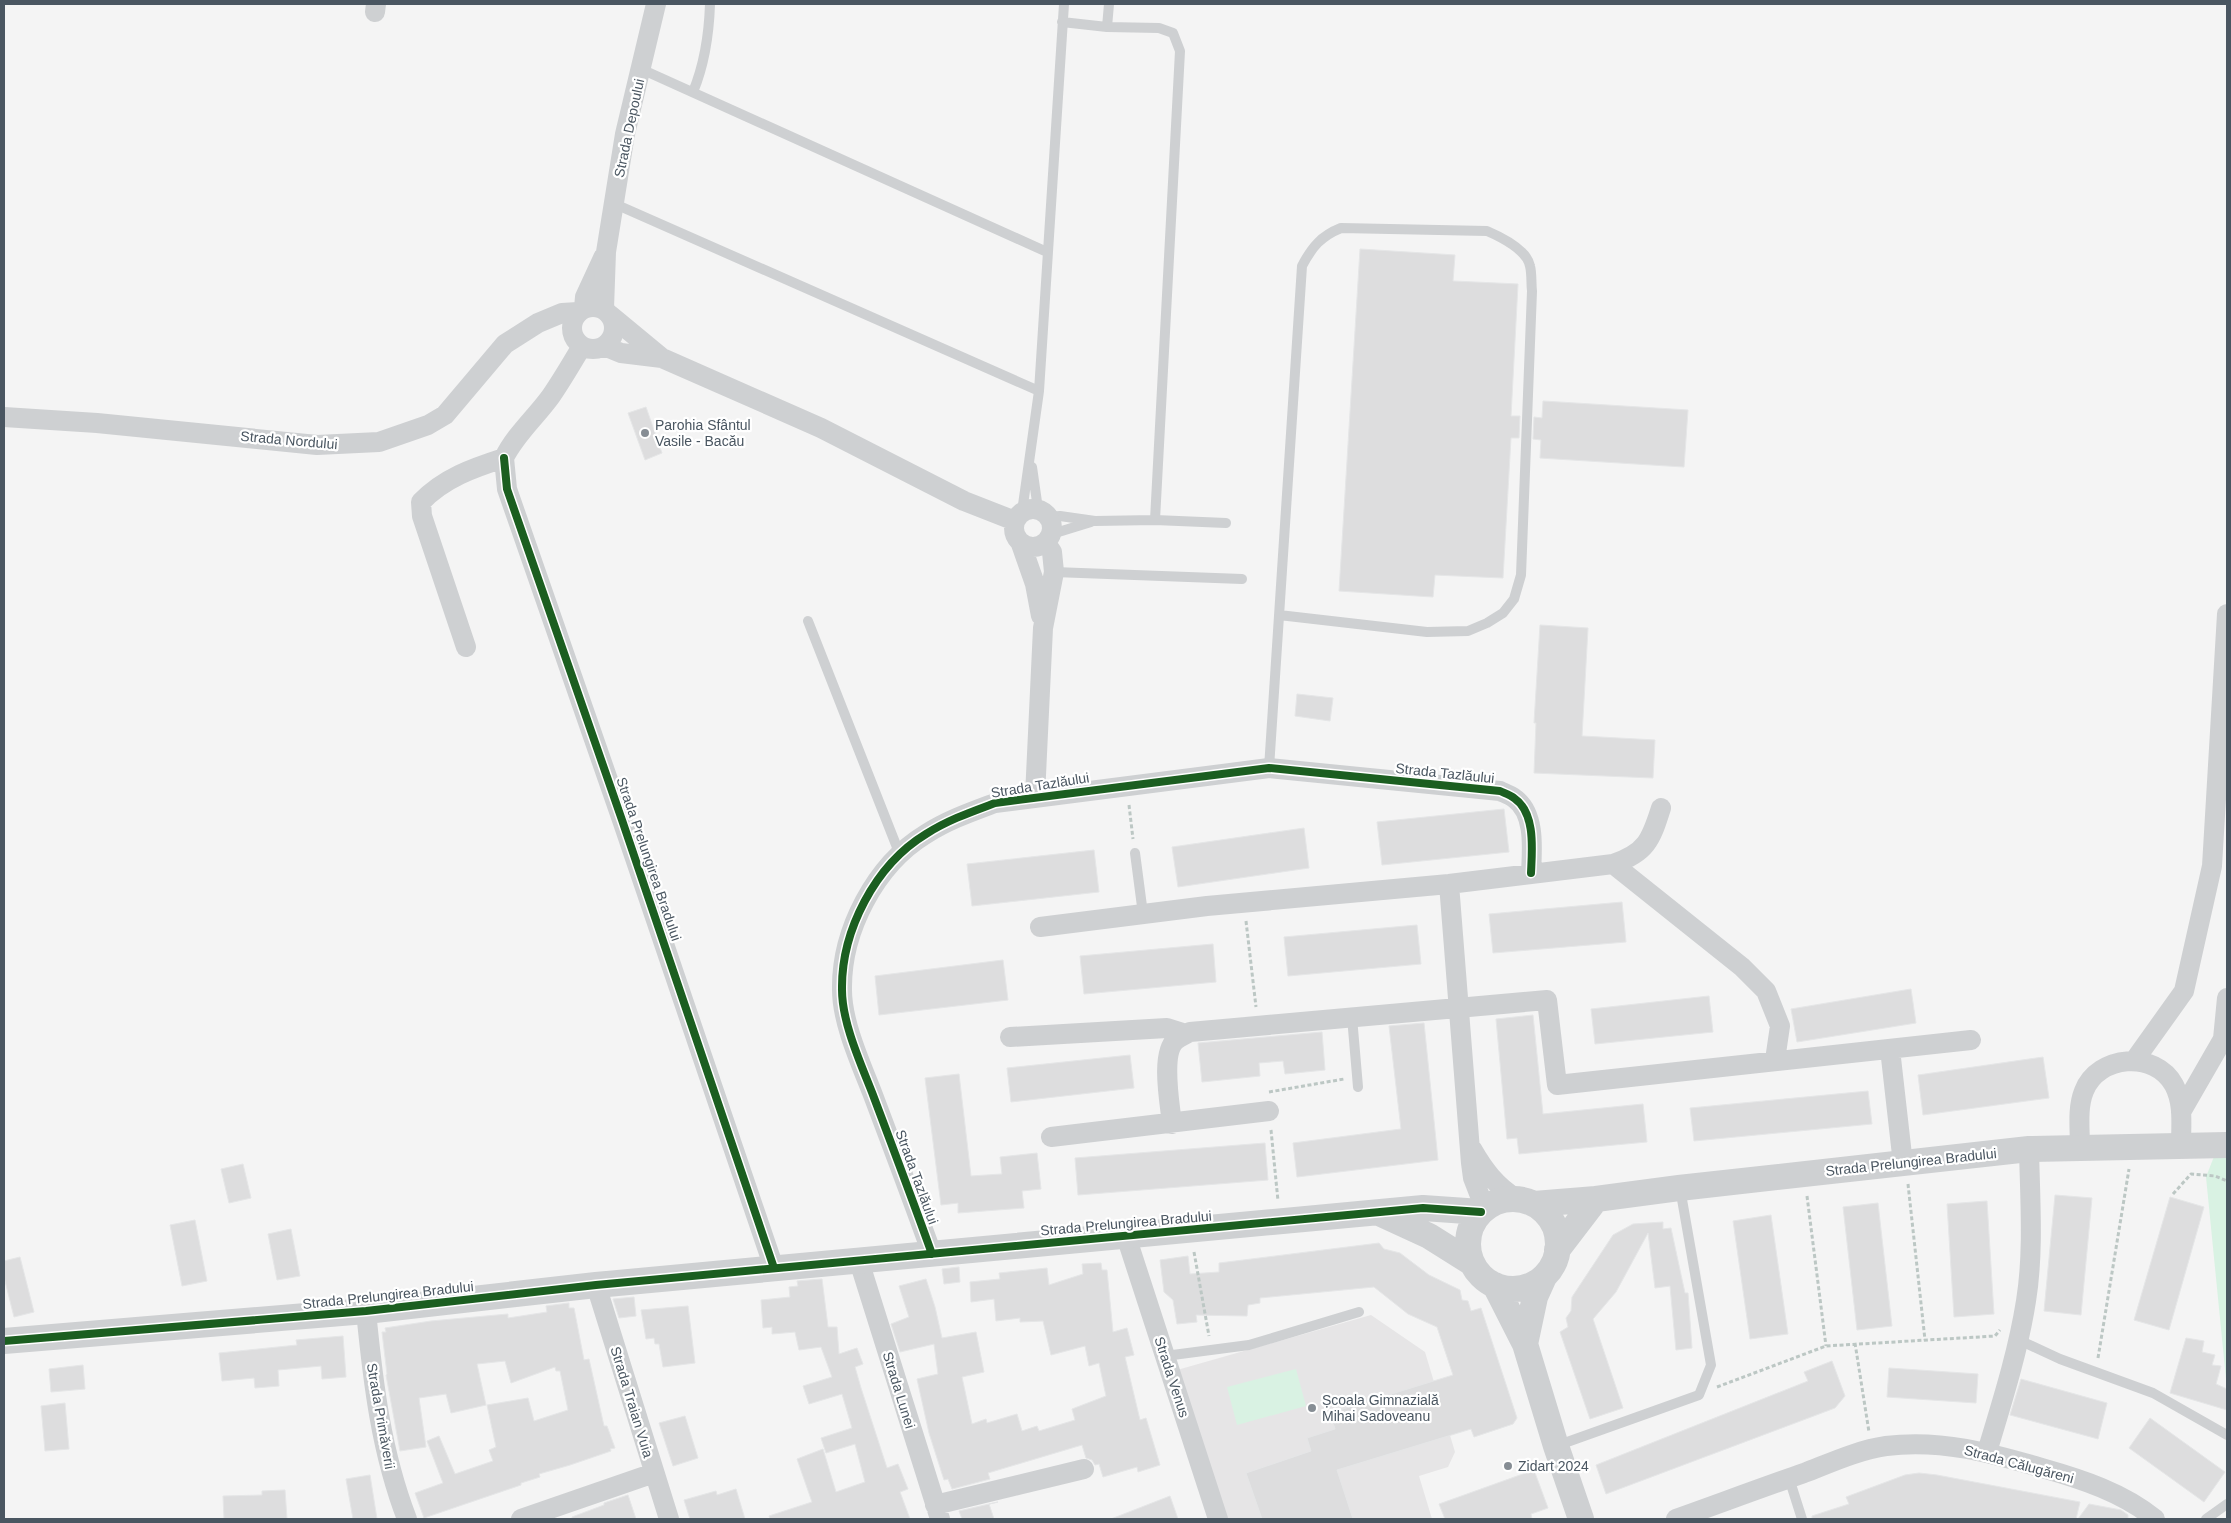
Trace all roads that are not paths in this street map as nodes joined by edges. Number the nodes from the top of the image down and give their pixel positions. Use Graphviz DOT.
graph roads {
  1 [pos="656,4"];
  2 [pos="710,4"];
  3 [pos="1064,4"];
  4 [pos="1108,4"];
  5 [pos="1062,22"];
  6 [pos="1107,27"];
  7 [pos="642,69"];
  8 [pos="693,92"];
  9 [pos="615,204"];
  10 [pos="606,252"];
  11 [pos="1047,252"];
  12 [pos="607,312"];
  13 [pos="578,316"];
  14 [pos="582,346"];
  15 [pos="604,346"];
  16 [pos="662,358"];
  17 [pos="1039,391"];
  18 [pos="4,417"];
  19 [pos="504,458"];
  20 [pos="1031,461"];
  21 [pos="1095,520"];
  22 [pos="1155,520"];
  23 [pos="1037,523"];
  24 [pos="1226,523"];
  25 [pos="1054,572"];
  26 [pos="1242,579"];
  27 [pos="2227,614"];
  28 [pos="1279,615"];
  29 [pos="808,622"];
  30 [pos="1043,628"];
  31 [pos="466,647"];
  32 [pos="1268,768"];
  33 [pos="1035,796"];
  34 [pos="1661,808"];
  35 [pos="1135,853"];
  36 [pos="900,855"];
  37 [pos="1620,861"];
  38 [pos="1531,873"];
  39 [pos="1449,884"];
  40 [pos="1142,914"];
  41 [pos="1040,927"];
  42 [pos="2227,998"];
  43 [pos="1458,1006"];
  44 [pos="1352,1017"];
  45 [pos="1186,1034"];
  46 [pos="1010,1037"];
  47 [pos="1971,1040"];
  48 [pos="1890,1049"];
  49 [pos="1775,1060"];
  50 [pos="2134,1060"];
  51 [pos="1358,1082"];
  52 [pos="1269,1111"];
  53 [pos="2182,1112"];
  54 [pos="1172,1124"];
  55 [pos="1051,1137"];
  56 [pos="2181,1145"];
  57 [pos="2227,1145"];
  58 [pos="1471,1147"];
  59 [pos="2080,1148"];
  60 [pos="2029,1150"];
  61 [pos="1903,1164"];
  62 [pos="1679,1188"];
  63 [pos="1596,1199"];
  64 [pos="1525,1202"];
  65 [pos="1483,1210"];
  66 [pos="1378,1213"];
  67 [pos="1126,1236"];
  68 [pos="1557,1250"];
  69 [pos="932,1254"];
  70 [pos="859,1261"];
  71 [pos="1472,1263"];
  72 [pos="774,1268"];
  73 [pos="1544,1277"];
  74 [pos="596,1285"];
  75 [pos="1495,1285"];
  76 [pos="366,1311"];
  77 [pos="1359,1312"];
  78 [pos="2019,1340"];
  79 [pos="4,1341"];
  80 [pos="1525,1344"];
  81 [pos="1165,1356"];
  82 [pos="2227,1435"];
  83 [pos="1556,1446"];
  84 [pos="1987,1452"];
  85 [pos="1084,1469"];
  86 [pos="654,1473"];
  87 [pos="1789,1478"];
  88 [pos="2227,1504"];
  89 [pos="937,1512"];
  90 [pos="407,1519"];
  91 [pos="521,1519"];
  92 [pos="669,1519"];
  93 [pos="1218,1519"];
  94 [pos="1581,1519"];
  95 [pos="1676,1519"];
  96 [pos="1802,1519"];
  97 [pos="2155,1519"];
  98 [pos="2206,1519"];
  1 -- 7 [label="street, Strada Depoului"];
  2 -- 8 [label="lane"];
  3 -- 5 [label="lane"];
  4 -- 6 [label="lane"];
  5 -- 6 [label="lane"];
  5 -- 11 [label="lane"];
  6 -- 22 [label="lane"];
  7 -- 8 [label="lane"];
  7 -- 9 [label="street, Strada Depoului"];
  8 -- 11 [label="lane"];
  9 -- 10 [label="street, Strada Depoului"];
  9 -- 17 [label="lane"];
  10 -- 12 [label="street, Strada Depoului"];
  10 -- 13 [label="street, Strada Depoului"];
  11 -- 17 [label="lane"];
  12 -- 13 [label="street"];
  12 -- 15 [label="street"];
  12 -- 16 [label="street"];
  13 -- 14 [label="street"];
  13 -- 18 [label="street, Strada Nordului"];
  14 -- 15 [label="street"];
  14 -- 19 [label="street"];
  15 -- 16 [label="street"];
  16 -- 23 [label="street"];
  17 -- 20 [label="lane"];
  19 -- 31 [label="street"];
  19 -- 72 [label="street, Strada Prelungirea Bradului"];
  20 -- 23 [label="lane"];
  20 -- 23 [label="lane"];
  21 -- 22 [label="lane"];
  21 -- 23 [label="lane"];
  21 -- 23 [label="lane"];
  22 -- 24 [label="lane"];
  23 -- 25 [label="street"];
  23 -- 30 [label="street"];
  25 -- 26 [label="lane"];
  25 -- 30 [label="street"];
  27 -- 50 [label="street"];
  28 -- 28 [label="lane"];
  28 -- 32 [label="lane"];
  29 -- 36 [label="lane"];
  30 -- 33 [label="street"];
  32 -- 33 [label="street, Strada Tazlăului"];
  32 -- 38 [label="street, Strada Tazlăului"];
  33 -- 36 [label="street, Strada Tazlăului"];
  34 -- 37 [label="street"];
  35 -- 40 [label="lane"];
  36 -- 69 [label="street, Strada Tazlăului"];
  37 -- 38 [label="street"];
  37 -- 49 [label="street"];
  38 -- 39 [label="street"];
  39 -- 40 [label="street"];
  39 -- 43 [label="street"];
  40 -- 41 [label="street"];
  42 -- 53 [label="street"];
  43 -- 44 [label="street"];
  43 -- 49 [label="street"];
  43 -- 58 [label="street"];
  44 -- 45 [label="street"];
  44 -- 51 [label="lane"];
  45 -- 46 [label="street"];
  45 -- 54 [label="street"];
  47 -- 48 [label="street"];
  48 -- 49 [label="street"];
  48 -- 61 [label="street"];
  50 -- 53 [label="street"];
  50 -- 59 [label="street"];
  52 -- 54 [label="street"];
  53 -- 56 [label="street"];
  54 -- 55 [label="street"];
  56 -- 57 [label="street, Strada Prelungirea Bradului"];
  56 -- 59 [label="street, Strada Prelungirea Bradului"];
  58 -- 64 [label="street"];
  58 -- 65 [label="street"];
  59 -- 60 [label="street, Strada Prelungirea Bradului"];
  60 -- 61 [label="street, Strada Prelungirea Bradului"];
  60 -- 78 [label="street"];
  61 -- 62 [label="street, Strada Prelungirea Bradului"];
  62 -- 63 [label="street, Strada Prelungirea Bradului"];
  62 -- 83 [label="lane"];
  63 -- 64 [label="street, Strada Prelungirea Bradului"];
  63 -- 68 [label="street"];
  64 -- 65 [label="street"];
  64 -- 68 [label="street"];
  65 -- 66 [label="street, Strada Prelungirea Bradului"];
  65 -- 71 [label="street"];
  66 -- 67 [label="street, Strada Prelungirea Bradului"];
  66 -- 71 [label="street, Strada Prelungirea Bradului"];
  67 -- 69 [label="street, Strada Prelungirea Bradului"];
  67 -- 81 [label="street, Strada Venus"];
  68 -- 73 [label="street"];
  69 -- 70 [label="street, Strada Prelungirea Bradului"];
  70 -- 72 [label="street, Strada Prelungirea Bradului"];
  70 -- 89 [label="street, Strada Lunei"];
  71 -- 75 [label="street"];
  72 -- 74 [label="street, Strada Prelungirea Bradului"];
  73 -- 75 [label="street"];
  73 -- 80 [label="street"];
  74 -- 76 [label="street, Strada Prelungirea Bradului"];
  74 -- 86 [label="street, Strada Traian Vuia"];
  75 -- 80 [label="street"];
  76 -- 79 [label="street, Strada Prelungirea Bradului"];
  76 -- 90 [label="street, Strada Primăverii"];
  77 -- 81 [label="lane"];
  78 -- 82 [label="lane"];
  78 -- 84 [label="street"];
  80 -- 83 [label="street"];
  81 -- 93 [label="street, Strada Venus"];
  83 -- 94 [label="street"];
  84 -- 87 [label="street, Strada Călugăreni"];
  84 -- 97 [label="street, Strada Călugăreni"];
  85 -- 89 [label="street"];
  86 -- 91 [label="street"];
  86 -- 92 [label="street, Strada Traian Vuia"];
  87 -- 95 [label="street, Strada Călugăreni"];
  87 -- 96 [label="lane"];
  88 -- 98 [label="lane"];
}
